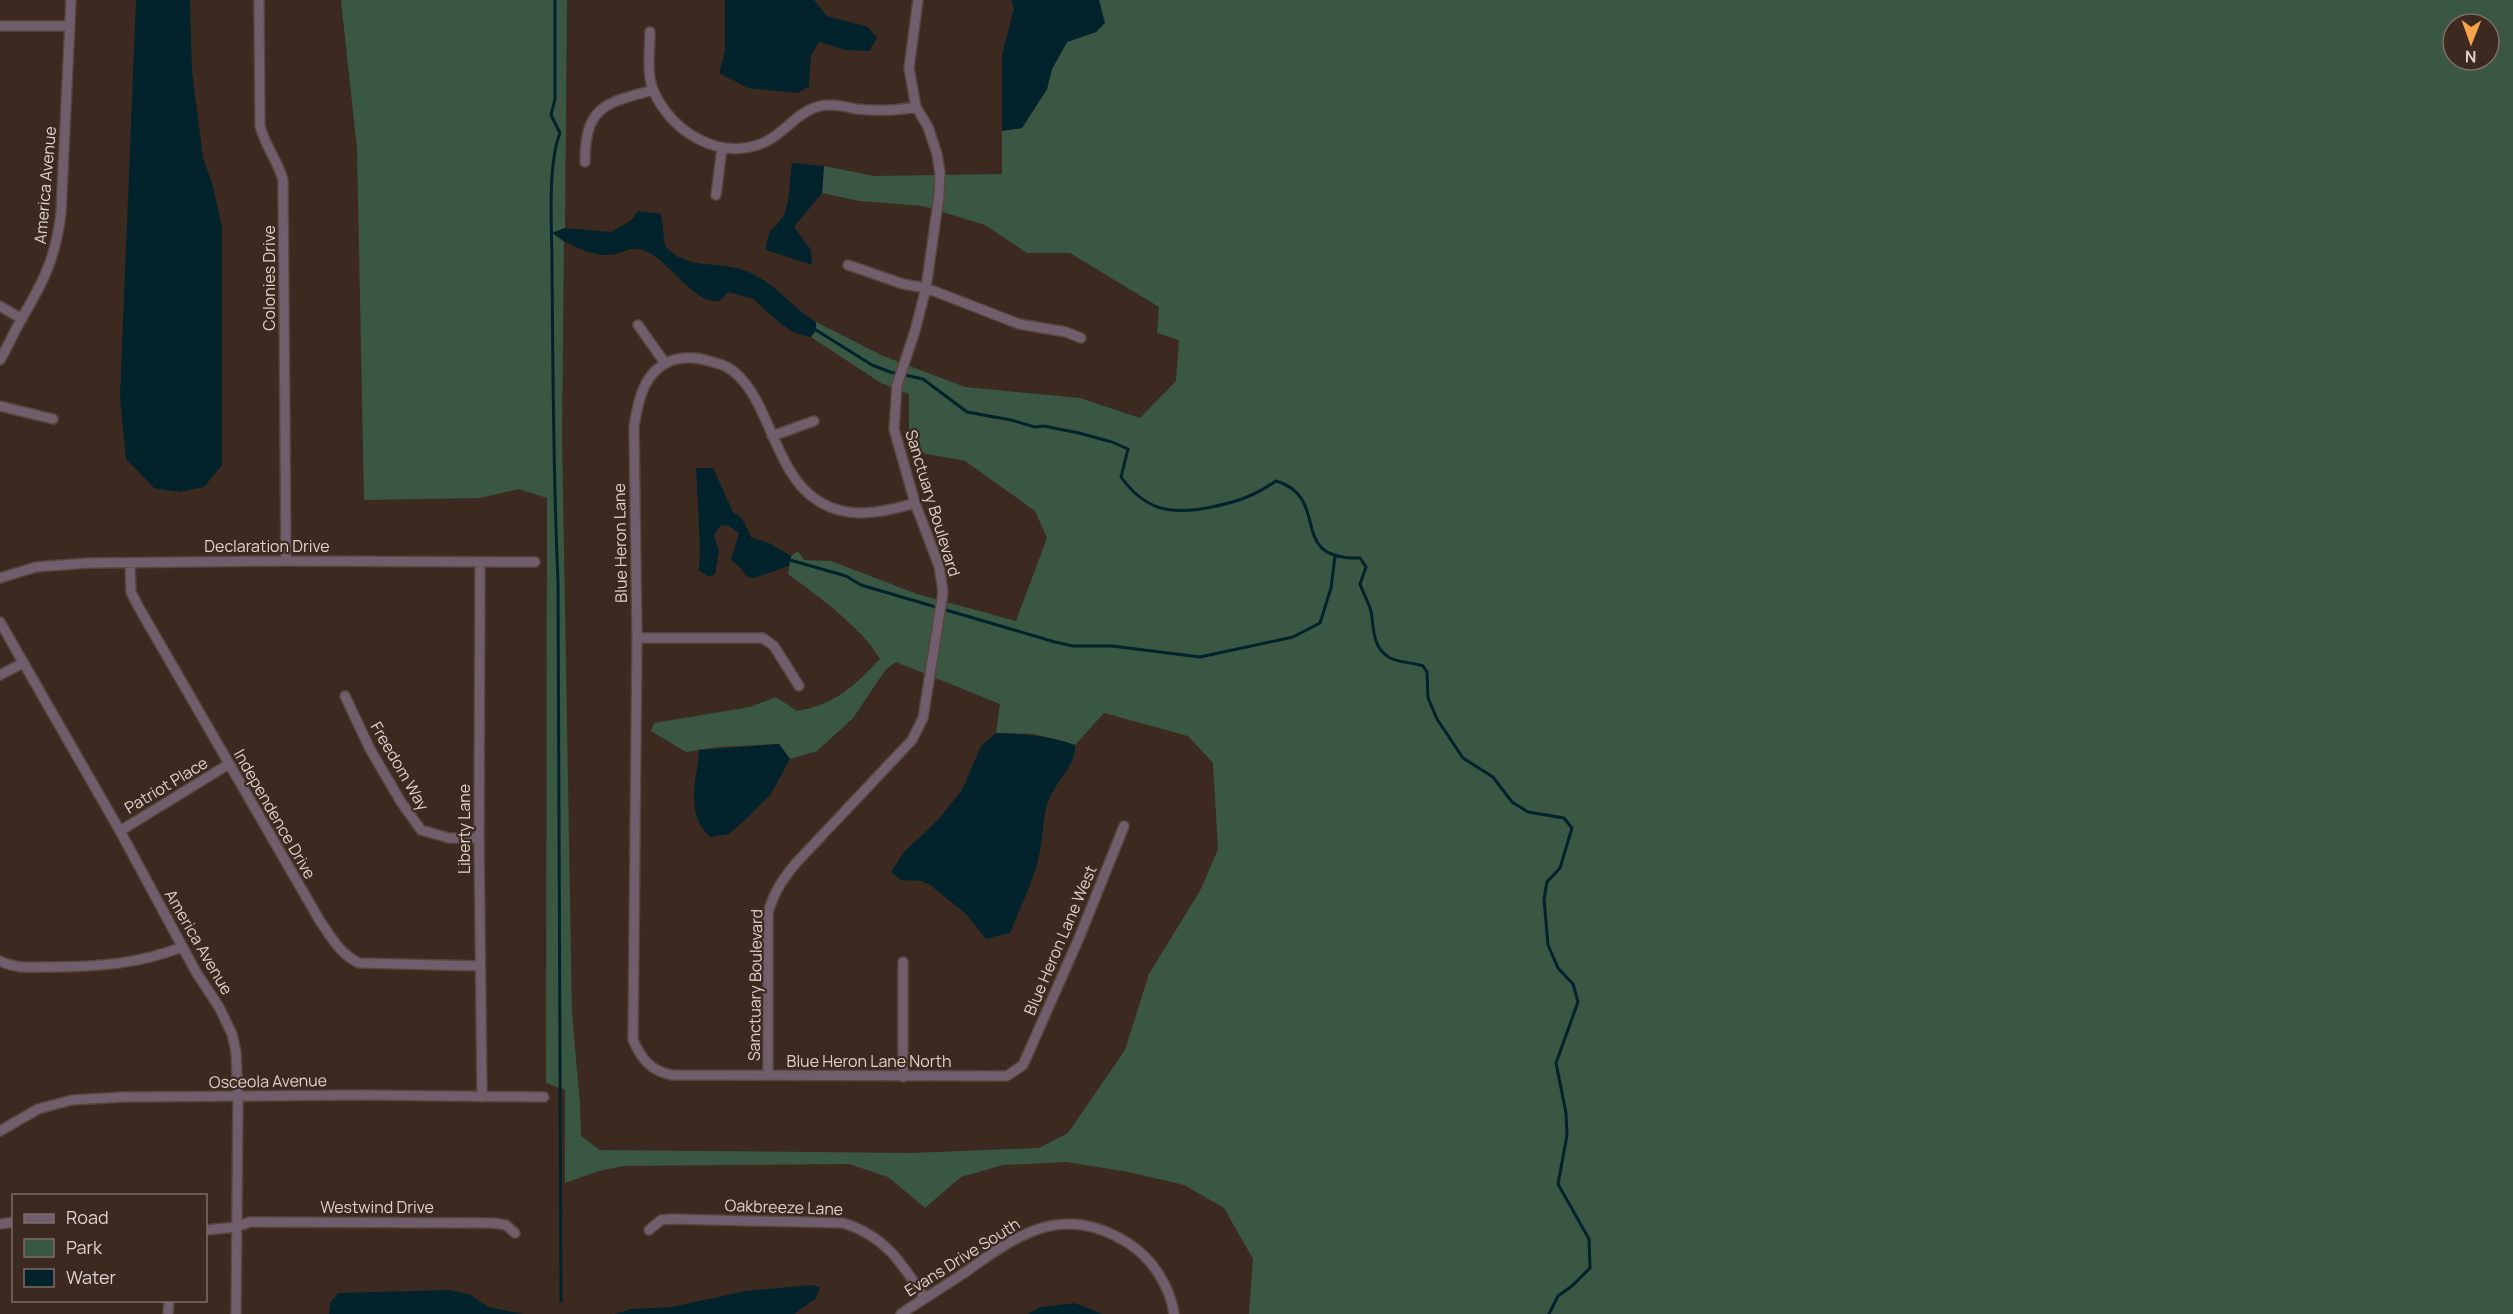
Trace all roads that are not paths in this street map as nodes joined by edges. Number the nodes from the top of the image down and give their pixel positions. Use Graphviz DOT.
graph roads {
  1 [pos="71,0"];
  2 [pos="259,0"];
  3 [pos="918,0"];
  4 [pos="0,26"];
  5 [pos="70,26"];
  6 [pos="650,32"];
  7 [pos="653,90"];
  8 [pos="916,107"];
  9 [pos="722,148"];
  10 [pos="585,162"];
  11 [pos="716,195"];
  12 [pos="848,265"];
  13 [pos="926,288"];
  14 [pos="0,306"];
  15 [pos="22,319"];
  16 [pos="638,325"];
  17 [pos="1081,338"];
  18 [pos="0,360"];
  19 [pos="665,363"];
  20 [pos="0,406"];
  21 [pos="53,419"];
  22 [pos="814,421"];
  23 [pos="772,436"];
  24 [pos="915,503"];
  25 [pos="286,561"];
  26 [pos="130,562"];
  27 [pos="480,562"];
  28 [pos="535,562"];
  29 [pos="0,578"];
  30 [pos="0,622"];
  31 [pos="637,638"];
  32 [pos="23,663"];
  33 [pos="0,675"];
  34 [pos="799,686"];
  35 [pos="345,696"];
  36 [pos="229,764"];
  37 [pos="1124,826"];
  38 [pos="120,831"];
  39 [pos="479,838"];
  40 [pos="182,947"];
  41 [pos="0,961"];
  42 [pos="903,962"];
  43 [pos="480,966"];
  44 [pos="644,1060"];
  45 [pos="1023,1065"];
  46 [pos="768,1076"];
  47 [pos="903,1077"];
  48 [pos="238,1097"];
  49 [pos="482,1097"];
  50 [pos="544,1097"];
  51 [pos="0,1131"];
  52 [pos="236,1227"];
  53 [pos="207,1230"];
  54 [pos="649,1230"];
  55 [pos="515,1233"];
  56 [pos="924,1297"];
  57 [pos="236,1314"];
  58 [pos="901,1314"];
  59 [pos="1174,1314"];
  1 -- 5 [label="street, America Avenue"];
  2 -- 25 [label="street, Colonies Drive"];
  3 -- 8 [label="street, Sanctuary Boulevard"];
  4 -- 5 [label="street"];
  5 -- 15 [label="street, America Avenue"];
  6 -- 7 [label="street"];
  7 -- 9 [label="street"];
  7 -- 10 [label="street"];
  8 -- 9 [label="street"];
  8 -- 13 [label="street, Sanctuary Boulevard"];
  9 -- 11 [label="street"];
  12 -- 13 [label="street"];
  13 -- 17 [label="street"];
  13 -- 24 [label="street, Sanctuary Boulevard"];
  14 -- 15 [label="street"];
  15 -- 18 [label="street, America Avenue"];
  16 -- 19 [label="street"];
  19 -- 23 [label="street"];
  19 -- 31 [label="street, Blue Heron Lane"];
  20 -- 21 [label="street"];
  22 -- 23 [label="street"];
  23 -- 24 [label="street"];
  24 -- 46 [label="street, Sanctuary Boulevard"];
  25 -- 26 [label="street, Declaration Drive"];
  25 -- 27 [label="street, Declaration Drive"];
  26 -- 29 [label="street, Declaration Drive"];
  26 -- 36 [label="street, Independence Drive"];
  27 -- 28 [label="street, Declaration Drive"];
  27 -- 39 [label="street, Liberty Lane"];
  30 -- 32 [label="street, America Avenue"];
  31 -- 34 [label="street"];
  31 -- 44 [label="street, Blue Heron Lane"];
  32 -- 33 [label="street"];
  32 -- 38 [label="street, America Avenue"];
  35 -- 39 [label="street, Freedom Way"];
  36 -- 38 [label="street, Patriot Place"];
  36 -- 43 [label="street, Independence Drive"];
  37 -- 45 [label="street, Blue Heron Lane West"];
  38 -- 40 [label="street, America Avenue"];
  39 -- 43 [label="street, Liberty Lane"];
  40 -- 41 [label="street"];
  40 -- 48 [label="street, America Avenue"];
  42 -- 47 [label="street"];
  43 -- 49 [label="street, Liberty Lane"];
  44 -- 46 [label="street, Blue Heron Lane North"];
  45 -- 47 [label="street, Blue Heron Lane North"];
  46 -- 47 [label="street, Blue Heron Lane North"];
  48 -- 49 [label="street, Osceola Avenue"];
  48 -- 51 [label="street, Osceola Avenue"];
  48 -- 52 [label="street, America Avenue"];
  49 -- 50 [label="street, Osceola Avenue"];
  52 -- 53 [label="street, Westwind Drive"];
  52 -- 55 [label="street, Westwind Drive"];
  52 -- 57 [label="street, America Avenue"];
  54 -- 56 [label="street, Oakbreeze Lane"];
  56 -- 58 [label="street, Evans Drive South"];
  56 -- 59 [label="street, Evans Drive South"];
}
